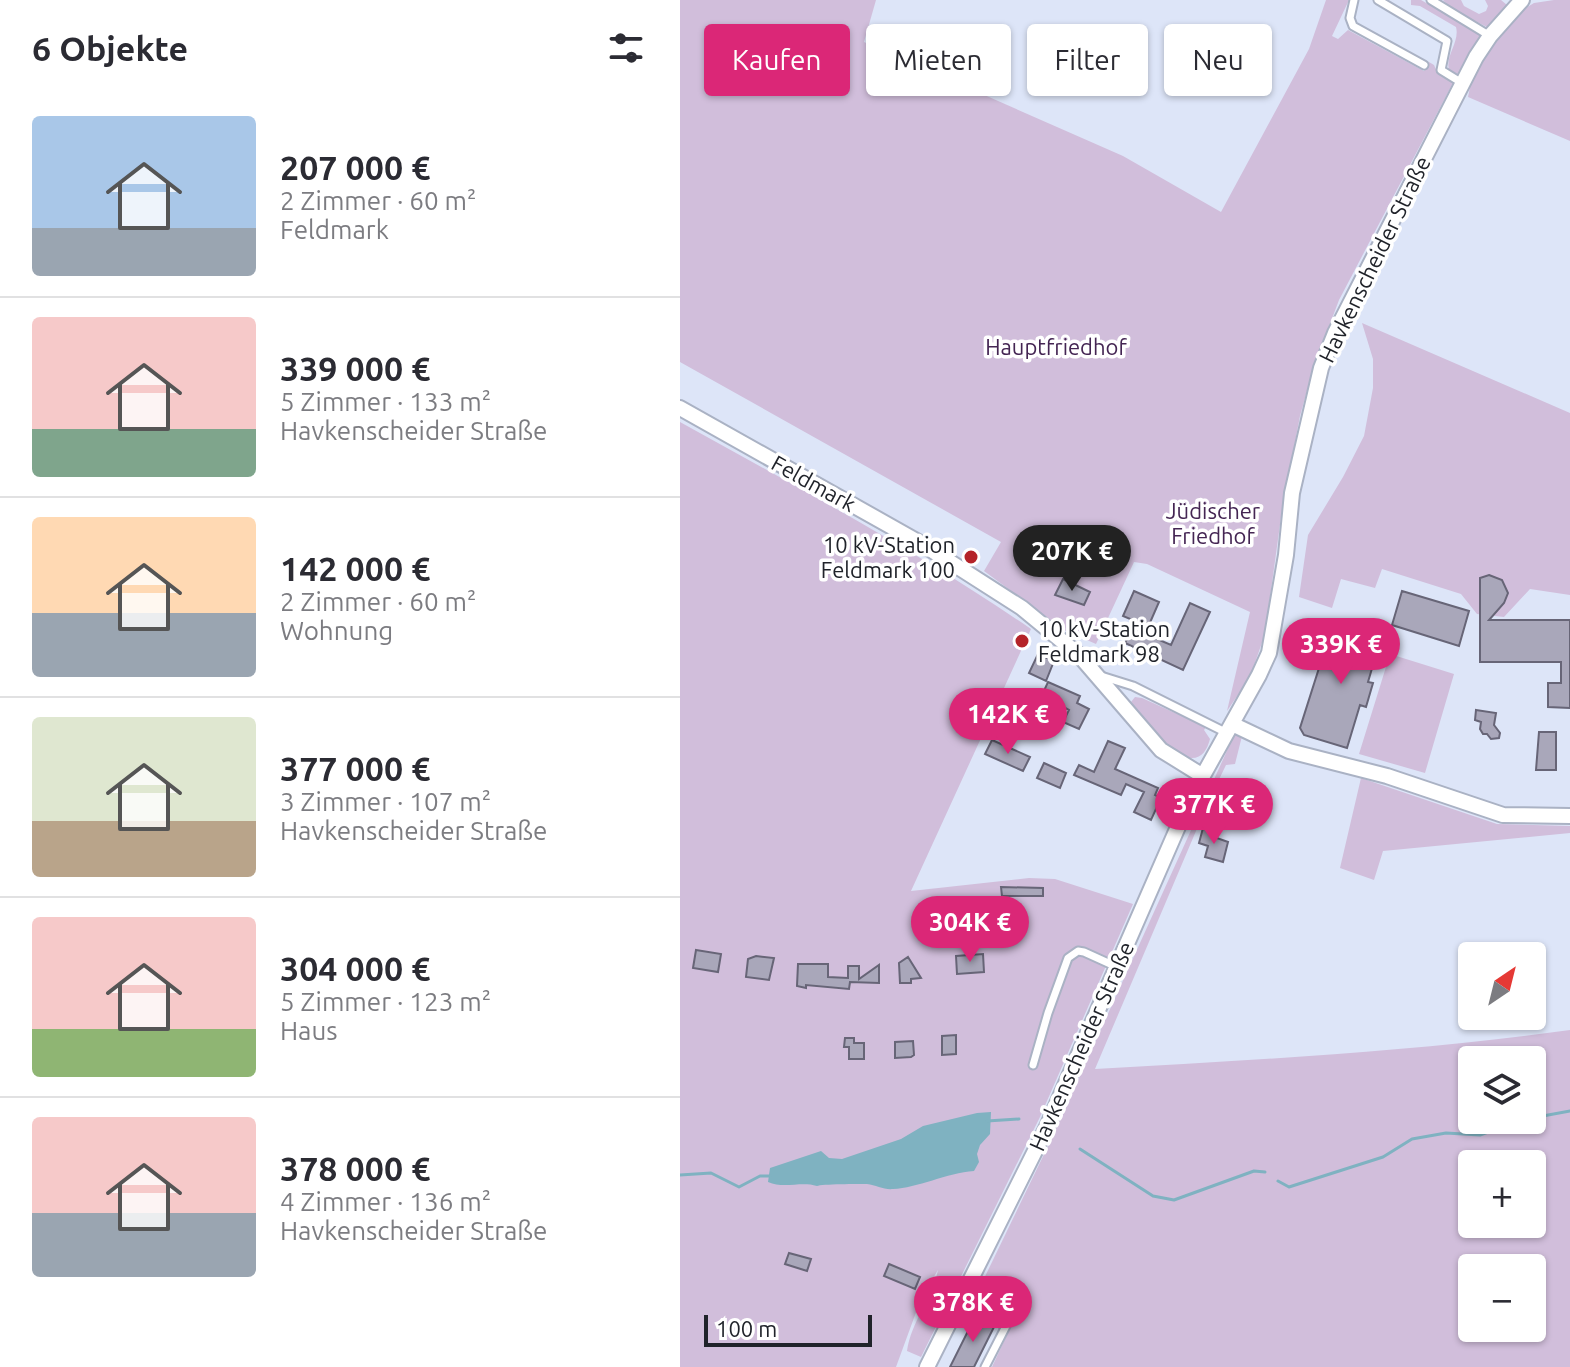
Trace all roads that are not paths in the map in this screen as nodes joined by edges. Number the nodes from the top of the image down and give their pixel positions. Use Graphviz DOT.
graph roads {
  1 [pos="1354,0"];
  2 [pos="1378,0"];
  3 [pos="1431,0"];
  4 [pos="1518,1"];
  5 [pos="1490,36"];
  6 [pos="1424,65"];
  7 [pos="1462,83"];
  8 [pos="680,408"];
  9 [pos="1099,676"];
  10 [pos="1229,728"];
  11 [pos="1203,776"];
  12 [pos="1570,816"];
  13 [pos="1117,967"];
  14 [pos="1033,1065"];
  15 [pos="960,1302"];
  16 [pos="927,1367"];
  17 [pos="985,1367"];
  1 -- 6 [label="lane"];
  2 -- 7 [label="lane"];
  3 -- 5 [label="lane"];
  4 -- 5 [label="street, Havkenscheider Straße"];
  5 -- 7 [label="street, Havkenscheider Straße"];
  7 -- 10 [label="street, Havkenscheider Straße"];
  8 -- 9 [label="street, Feldmark"];
  9 -- 10 [label="lane, Feldmark"];
  9 -- 11 [label="street, Feldmark"];
  10 -- 11 [label="street, Havkenscheider Straße"];
  10 -- 12 [label="street"];
  11 -- 13 [label="street, Havkenscheider Straße"];
  13 -- 14 [label="lane"];
  13 -- 15 [label="street, Havkenscheider Straße"];
  15 -- 16 [label="street, Havkenscheider Straße"];
  15 -- 17 [label="lane"];
}
